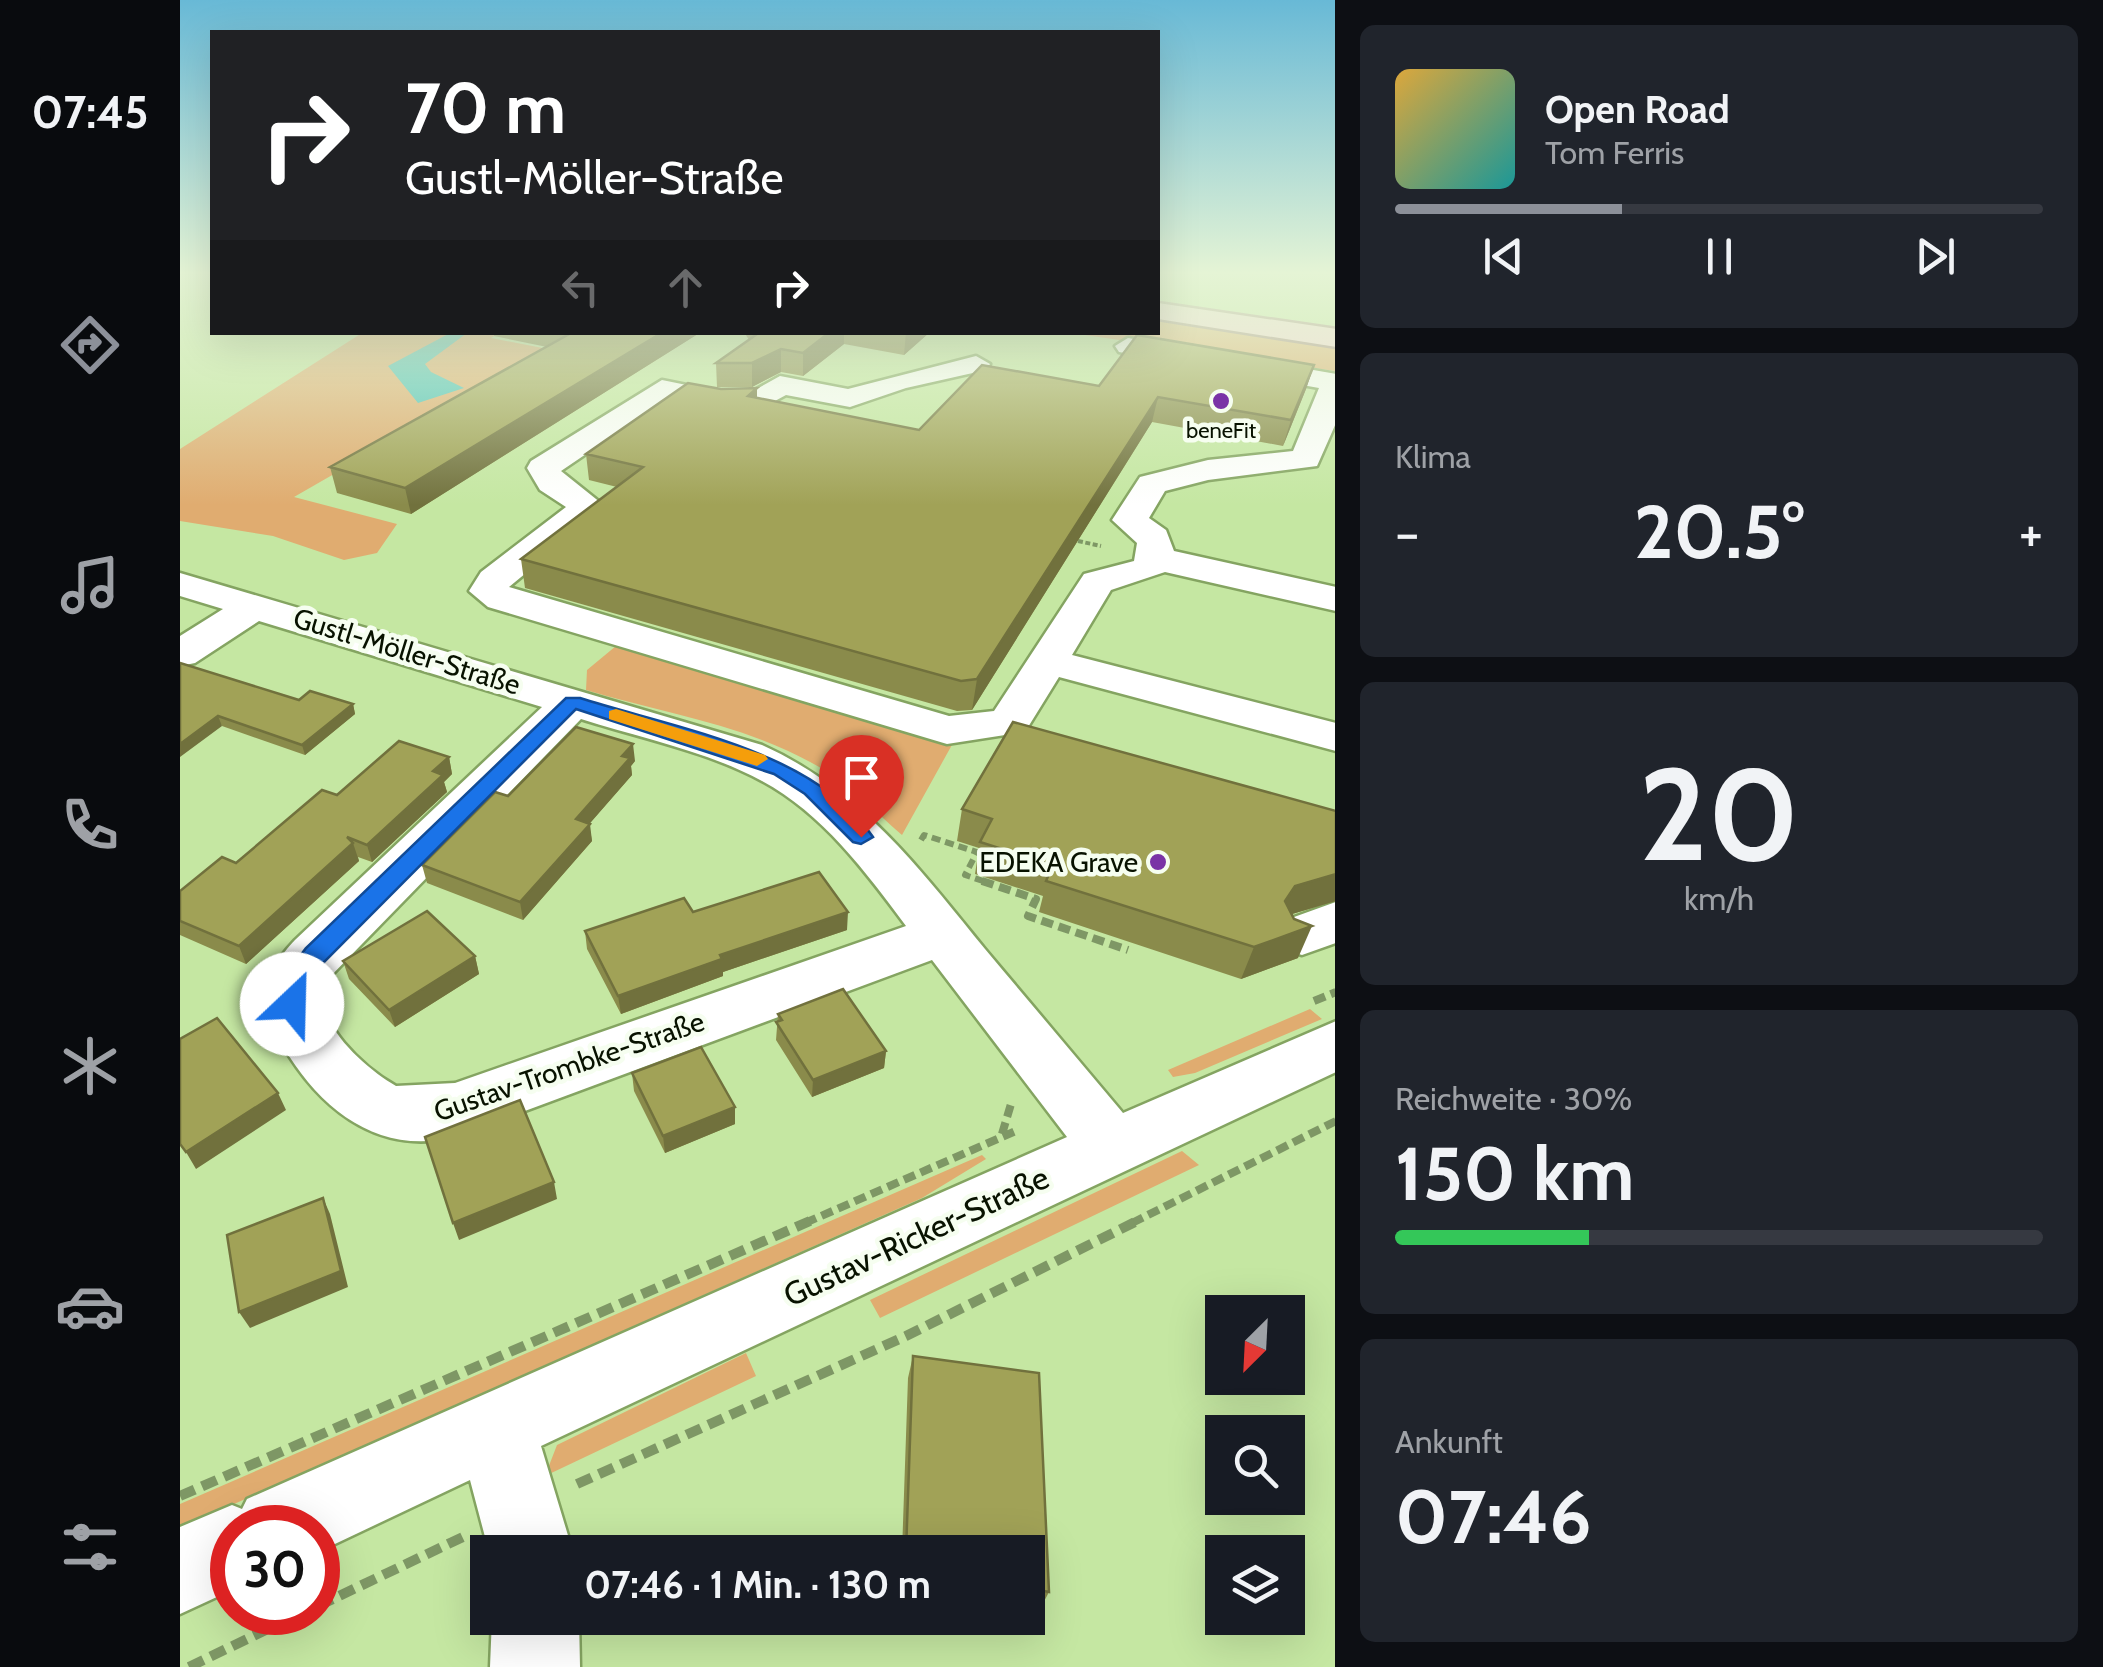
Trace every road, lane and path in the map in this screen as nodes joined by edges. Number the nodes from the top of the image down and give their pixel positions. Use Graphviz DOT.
graph roads {
  1 [pos="1151,350"];
  2 [pos="976,364"];
  3 [pos="1335,385"];
  4 [pos="1335,385"];
  5 [pos="1329,413"];
  6 [pos="1154,558"];
  7 [pos="180,584"];
  8 [pos="1335,599"];
  9 [pos="256,606"];
  10 [pos="180,654"];
  11 [pos="1046,662"];
  12 [pos="573,702"];
  13 [pos="1335,736"];
  14 [pos="897,878"];
  15 [pos="942,935"];
  16 [pos="1128,950"];
  17 [pos="1335,994"];
  18 [pos="1317,1027"];
  19 [pos="1009,1092"];
  20 [pos="1335,1122"];
  21 [pos="1096,1127"];
  22 [pos="1000,1136"];
  23 [pos="496,1428"];
  24 [pos="180,1496"];
  25 [pos="327,1505"];
  26 [pos="526,1531"];
  27 [pos="210,1557"];
  28 [pos="180,1571"];
  29 [pos="340,1598"];
  30 [pos="256,1635"];
  31 [pos="536,1635"];
  32 [pos="189,1667"];
  33 [pos="535,1667"];
  1 -- 4 [label="street"];
  2 -- 11 [label="street"];
  3 -- 5 [label="street"];
  5 -- 6 [label="street"];
  6 -- 8 [label="street"];
  6 -- 11 [label="street"];
  7 -- 9 [label="street, Gustl-Möller-Straße"];
  9 -- 10 [label="street"];
  9 -- 12 [label="street, Gustl-Möller-Straße"];
  11 -- 13 [label="street"];
  12 -- 14 [label="street, Gustl-Möller-Straße"];
  12 -- 15 [label="street, Gustav-Trombke-Straße"];
  14 -- 15 [label="street, Gustl-Möller-Straße"];
  14 -- 16 [label="path"];
  15 -- 21 [label="street, Gustl-Möller-Straße"];
  17 -- 18 [label="path"];
  18 -- 21 [label="street, Gustav-Ricker-Straße"];
  19 -- 22 [label="path"];
  20 -- 26 [label="path"];
  21 -- 22 [label="path"];
  21 -- 23 [label="street, Gustav-Ricker-Straße"];
  22 -- 24 [label="path"];
  23 -- 25 [label="street, Gustav-Ricker-Straße"];
  23 -- 26 [label="street"];
  26 -- 29 [label="path"];
  27 -- 28 [label="street"];
  30 -- 32 [label="path"];
  31 -- 33 [label="street"];
}
